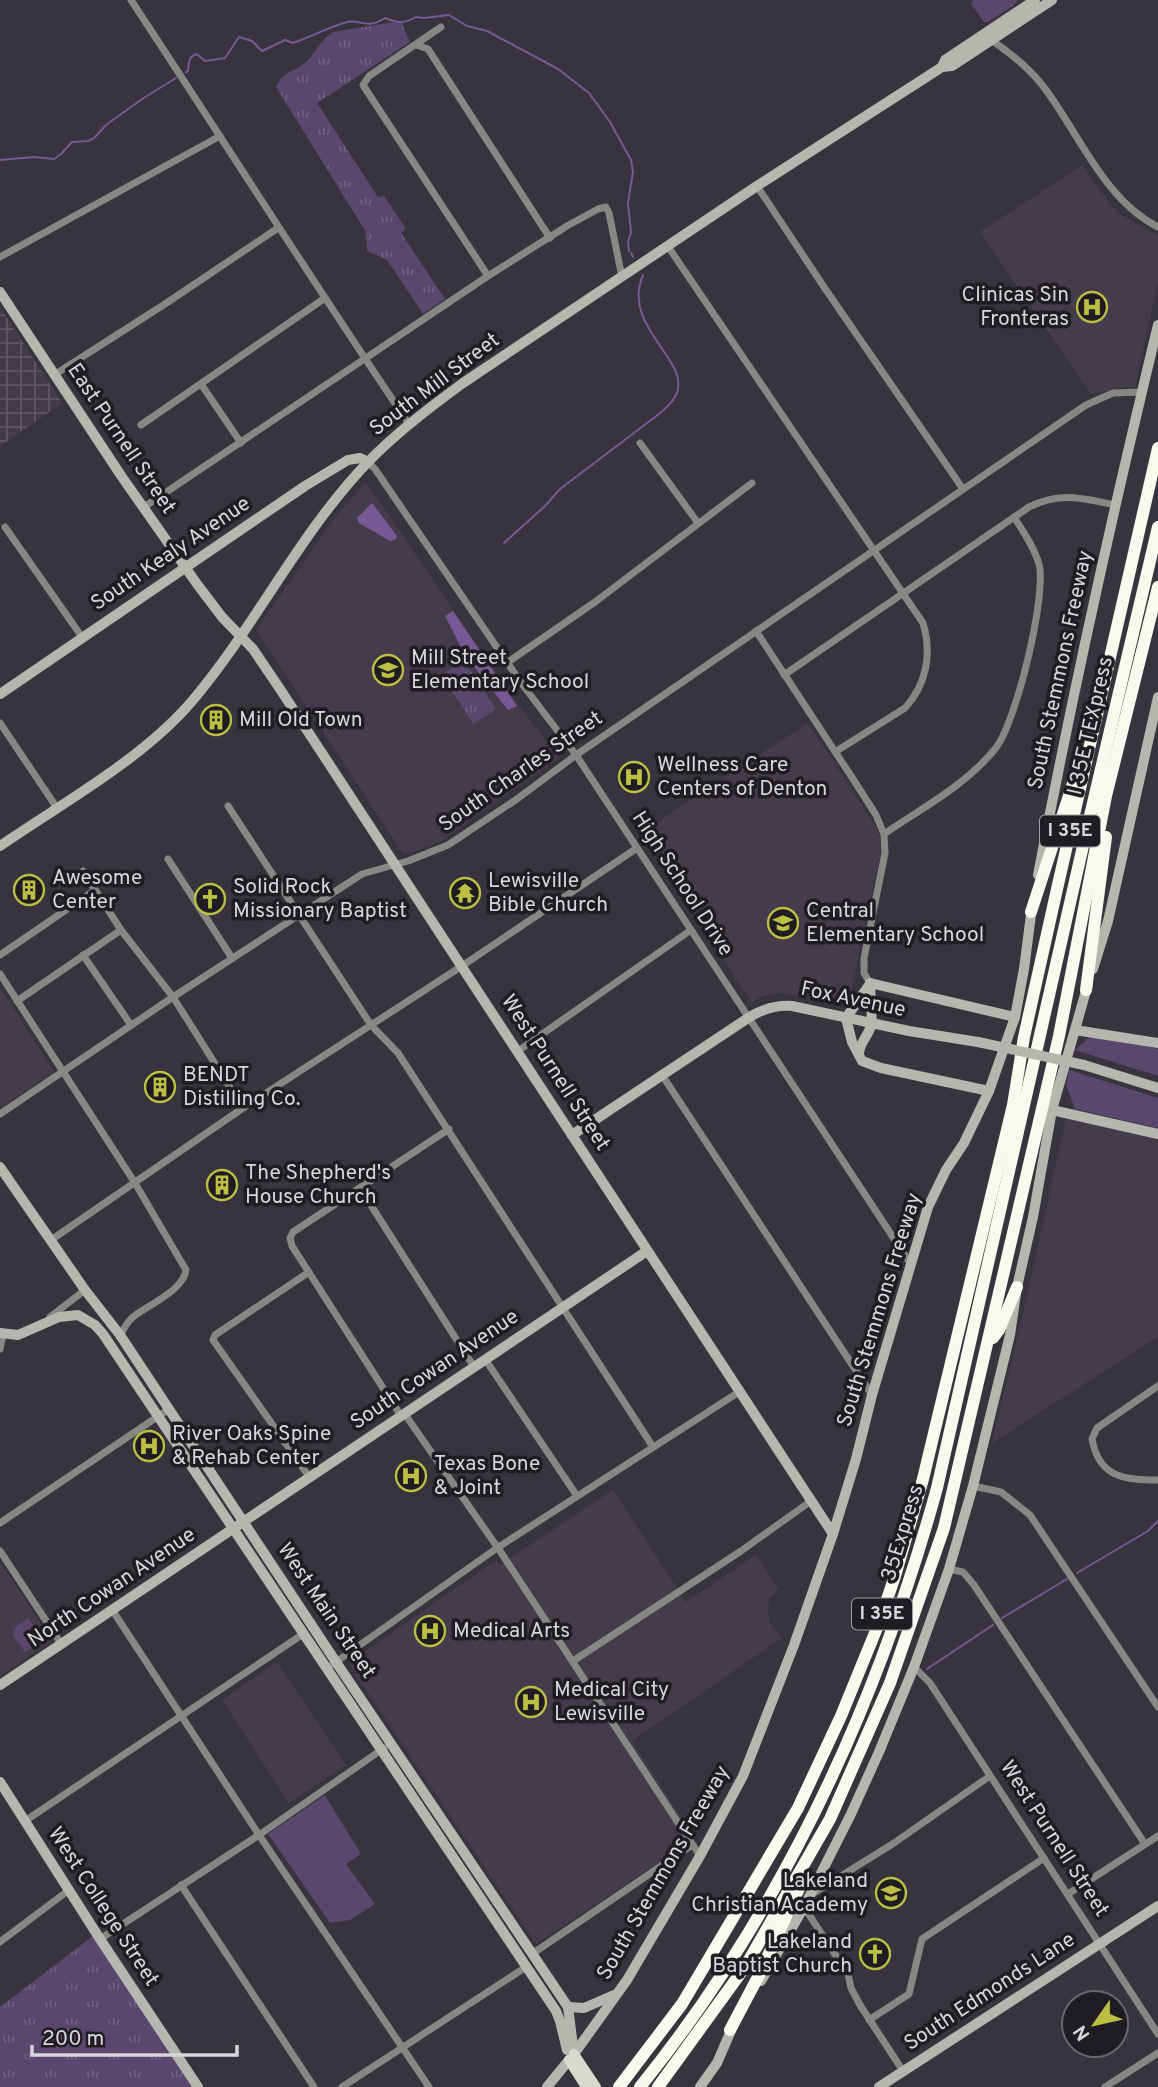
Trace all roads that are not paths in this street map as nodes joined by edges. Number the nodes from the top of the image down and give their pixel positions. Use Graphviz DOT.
graph roads {
  1 [pos="131,0"];
  2 [pos="1035,0"];
  3 [pos="1052,0"];
  4 [pos="441,27"];
  5 [pos="988,36"];
  6 [pos="416,45"];
  7 [pos="220,136"];
  8 [pos="757,186"];
  9 [pos="278,228"];
  10 [pos="1158,228"];
  11 [pos="550,238"];
  12 [pos="667,245"];
  13 [pos="0,257"];
  14 [pos="488,276"];
  15 [pos="622,277"];
  16 [pos="0,292"];
  17 [pos="326,298"];
  18 [pos="1158,325"];
  19 [pos="365,359"];
  20 [pos="54,375"];
  21 [pos="201,384"];
  22 [pos="1142,392"];
  23 [pos="409,424"];
  24 [pos="141,425"];
  25 [pos="241,443"];
  26 [pos="640,443"];
  27 [pos="1158,448"];
  28 [pos="368,462"];
  29 [pos="336,468"];
  30 [pos="356,476"];
  31 [pos="752,483"];
  32 [pos="963,489"];
  33 [pos="1117,505"];
  34 [pos="144,507"];
  35 [pos="1014,517"];
  36 [pos="698,523"];
  37 [pos="5,527"];
  38 [pos="1158,527"];
  39 [pos="874,550"];
  40 [pos="186,568"];
  41 [pos="1158,587"];
  42 [pos="904,594"];
  43 [pos="1118,625"];
  44 [pos="756,631"];
  45 [pos="242,635"];
  46 [pos="82,637"];
  47 [pos="508,662"];
  48 [pos="784,675"];
  49 [pos="0,694"];
  50 [pos="1158,697"];
  51 [pos="0,723"];
  52 [pos="835,752"];
  53 [pos="576,755"];
  54 [pos="1106,796"];
  55 [pos="228,806"];
  56 [pos="57,808"];
  57 [pos="884,834"];
  58 [pos="0,846"];
  59 [pos="637,848"];
  60 [pos="168,859"];
  61 [pos="396,863"];
  62 [pos="83,871"];
  63 [pos="96,890"];
  64 [pos="1031,912"];
  65 [pos="299,914"];
  66 [pos="121,930"];
  67 [pos="691,930"];
  68 [pos="0,955"];
  69 [pos="83,956"];
  70 [pos="232,958"];
  71 [pos="462,966"];
  72 [pos="0,974"];
  73 [pos="870,984"];
  74 [pos="1086,989"];
  75 [pos="173,997"];
  76 [pos="17,1001"];
  77 [pos="1046,1016"];
  78 [pos="1014,1017"];
  79 [pos="748,1018"];
  80 [pos="846,1018"];
  81 [pos="872,1024"];
  82 [pos="131,1025"];
  83 [pos="371,1025"];
  84 [pos="1075,1030"];
  85 [pos="1158,1044"];
  86 [pos="518,1051"];
  87 [pos="859,1054"];
  88 [pos="62,1072"];
  89 [pos="662,1075"];
  90 [pos="1158,1088"];
  91 [pos="989,1091"];
  92 [pos="243,1108"];
  93 [pos="1052,1110"];
  94 [pos="0,1114"];
  95 [pos="449,1129"];
  96 [pos="1158,1134"];
  97 [pos="572,1135"];
  98 [pos="0,1167"];
  99 [pos="135,1183"];
  100 [pos="360,1188"];
  101 [pos="51,1240"];
  102 [pos="647,1251"];
  103 [pos="910,1263"];
  104 [pos="309,1272"];
  105 [pos="1017,1286"];
  106 [pos="85,1290"];
  107 [pos="563,1307"];
  108 [pos="39,1326"];
  109 [pos="1,1333"];
  110 [pos="120,1335"];
  111 [pos="987,1348"];
  112 [pos="0,1349"];
  113 [pos="485,1359"];
  114 [pos="474,1367"];
  115 [pos="1158,1387"];
  116 [pos="739,1392"];
  117 [pos="872,1395"];
  118 [pos="169,1409"];
  119 [pos="402,1414"];
  120 [pos="159,1417"];
  121 [pos="653,1447"];
  122 [pos="310,1478"];
  123 [pos="1158,1480"];
  124 [pos="973,1486"];
  125 [pos="577,1496"];
  126 [pos="811,1501"];
  127 [pos="245,1522"];
  128 [pos="0,1523"];
  129 [pos="234,1529"];
  130 [pos="833,1534"];
  131 [pos="497,1548"];
  132 [pos="0,1551"];
  133 [pos="949,1569"];
  134 [pos="113,1611"];
  135 [pos="303,1634"];
  136 [pos="61,1645"];
  137 [pos="573,1661"];
  138 [pos="336,1662"];
  139 [pos="915,1667"];
  140 [pos="326,1669"];
  141 [pos="0,1685"];
  142 [pos="1158,1707"];
  143 [pos="182,1716"];
  144 [pos="392,1743"];
  145 [pos="382,1750"];
  146 [pos="990,1776"];
  147 [pos="0,1782"];
  148 [pos="830,1819"];
  149 [pos="25,1822"];
  150 [pos="259,1835"];
  151 [pos="1158,1836"];
  152 [pos="1145,1844"];
  153 [pos="692,1845"];
  154 [pos="700,1856"];
  155 [pos="1044,1858"];
  156 [pos="181,1885"];
  157 [pos="68,1890"];
  158 [pos="1068,1894"];
  159 [pos="806,1902"];
  160 [pos="1158,1906"];
  161 [pos="100,1939"];
  162 [pos="0,1942"];
  163 [pos="1099,1944"];
  164 [pos="532,1954"];
  165 [pos="526,1968"];
  166 [pos="551,1983"];
  167 [pos="617,1994"];
  168 [pos="568,2007"];
  169 [pos="869,2020"];
  170 [pos="730,2029"];
  171 [pos="1158,2035"];
  172 [pos="402,2049"];
  173 [pos="1158,2053"];
  174 [pos="572,2059"];
  175 [pos="903,2071"];
  176 [pos="198,2087"];
  177 [pos="314,2087"];
  178 [pos="342,2087"];
  179 [pos="429,2087"];
  180 [pos="547,2087"];
  181 [pos="586,2087"];
  182 [pos="596,2087"];
  183 [pos="619,2087"];
  184 [pos="640,2087"];
  185 [pos="658,2087"];
  186 [pos="700,2087"];
  187 [pos="878,2087"];
  188 [pos="1105,2087"];
  1 -- 7 [label="street"];
  2 -- 5 [label="main road, South Mill Street"];
  3 -- 5 [label="main road, South Mill Street"];
  4 -- 6 [label="street"];
  5 -- 8 [label="main road, South Mill Street"];
  5 -- 10 [label="street"];
  6 -- 11 [label="street"];
  6 -- 14 [label="street"];
  7 -- 9 [label="street"];
  7 -- 13 [label="street"];
  8 -- 12 [label="main road, South Mill Street"];
  8 -- 32 [label="street"];
  9 -- 17 [label="street"];
  9 -- 20 [label="street"];
  11 -- 14 [label="street"];
  11 -- 15 [label="street"];
  12 -- 15 [label="main road, South Mill Street"];
  12 -- 39 [label="street"];
  14 -- 19 [label="street"];
  15 -- 23 [label="main road, South Mill Street"];
  16 -- 20 [label="main road, East Purnell Street"];
  17 -- 19 [label="street"];
  17 -- 21 [label="street"];
  18 -- 22 [label="main road, South Stemmons Freeway"];
  19 -- 23 [label="street"];
  19 -- 25 [label="street"];
  20 -- 34 [label="main road, East Purnell Street"];
  21 -- 24 [label="street"];
  21 -- 25 [label="street"];
  22 -- 32 [label="street, South Charles Street"];
  22 -- 33 [label="main road, South Stemmons Freeway"];
  23 -- 28 [label="main road, South Mill Street"];
  25 -- 34 [label="street"];
  26 -- 36 [label="street"];
  27 -- 43 [label="highway, South Stemmons Freeway / I 35E"];
  28 -- 29 [label="main road, South Kealy Avenue"];
  28 -- 30 [label="main road, South Mill Street"];
  28 -- 47 [label="street, High School Drive"];
  29 -- 30 [label="main road"];
  29 -- 40 [label="main road, South Kealy Avenue"];
  30 -- 45 [label="main road, South Mill Street"];
  31 -- 36 [label="street"];
  32 -- 39 [label="street, South Charles Street"];
  33 -- 35 [label="street"];
  33 -- 64 [label="main road, South Stemmons Freeway"];
  34 -- 40 [label="main road, East Purnell Street"];
  35 -- 42 [label="street"];
  35 -- 57 [label="street"];
  36 -- 47 [label="street"];
  37 -- 46 [label="street"];
  38 -- 77 [label="highway, I 35E TEXpress"];
  39 -- 42 [label="street"];
  39 -- 44 [label="street, South Charles Street"];
  40 -- 45 [label="main road, East Purnell Street"];
  40 -- 46 [label="main road, South Kealy Avenue"];
  41 -- 54 [label="highway, I 35E"];
  42 -- 48 [label="street"];
  42 -- 52 [label="street"];
  43 -- 64 [label="highway"];
  43 -- 183 [label="highway, South Stemmons Freeway / I 35E"];
  44 -- 48 [label="street"];
  44 -- 53 [label="street, South Charles Street"];
  45 -- 56 [label="main road, South Mill Street"];
  45 -- 61 [label="main road, West Purnell Street"];
  46 -- 49 [label="main road, South Kealy Avenue"];
  47 -- 53 [label="street, High School Drive"];
  48 -- 52 [label="street"];
  50 -- 74 [label="main road"];
  51 -- 56 [label="street"];
  52 -- 57 [label="street"];
  53 -- 59 [label="street, High School Drive"];
  53 -- 61 [label="street, South Charles Street"];
  54 -- 74 [label="highway"];
  54 -- 111 [label="highway, I 35E"];
  55 -- 65 [label="street"];
  56 -- 58 [label="main road, South Mill Street"];
  57 -- 73 [label="street"];
  59 -- 67 [label="street, High School Drive"];
  59 -- 71 [label="street"];
  60 -- 70 [label="street"];
  61 -- 65 [label="street, South Charles Street"];
  61 -- 71 [label="main road, West Purnell Street"];
  62 -- 63 [label="street"];
  63 -- 66 [label="street"];
  63 -- 68 [label="street"];
  64 -- 78 [label="main road, South Stemmons Freeway"];
  65 -- 70 [label="street, South Charles Street"];
  65 -- 83 [label="street"];
  66 -- 69 [label="street"];
  66 -- 75 [label="street"];
  67 -- 79 [label="street, High School Drive"];
  67 -- 86 [label="street"];
  69 -- 76 [label="street"];
  69 -- 82 [label="street"];
  70 -- 75 [label="street, South Charles Street"];
  71 -- 83 [label="street"];
  71 -- 86 [label="main road, West Purnell Street"];
  72 -- 76 [label="street"];
  73 -- 78 [label="main road"];
  73 -- 80 [label="main road"];
  73 -- 81 [label="main road"];
  74 -- 84 [label="main road"];
  75 -- 82 [label="street, South Charles Street"];
  75 -- 92 [label="street"];
  76 -- 88 [label="street"];
  77 -- 184 [label="highway, 35Express"];
  78 -- 91 [label="main road, South Stemmons Freeway"];
  79 -- 80 [label="main road, Fox Avenue"];
  79 -- 89 [label="main road, Fox Avenue"];
  79 -- 103 [label="street, High School Drive"];
  80 -- 81 [label="main road, Fox Avenue"];
  80 -- 87 [label="main road"];
  81 -- 87 [label="main road"];
  81 -- 90 [label="main road, Fox Avenue, bridge"];
  82 -- 88 [label="street, South Charles Street"];
  83 -- 92 [label="street"];
  83 -- 95 [label="street"];
  84 -- 85 [label="main road"];
  84 -- 93 [label="main road"];
  86 -- 97 [label="main road, West Purnell Street"];
  87 -- 91 [label="main road"];
  88 -- 94 [label="street, South Charles Street"];
  88 -- 99 [label="street"];
  89 -- 97 [label="main road, Fox Avenue"];
  89 -- 117 [label="street"];
  91 -- 103 [label="main road, South Stemmons Freeway"];
  92 -- 99 [label="street"];
  93 -- 96 [label="main road"];
  93 -- 105 [label="main road"];
  95 -- 100 [label="street"];
  95 -- 107 [label="street"];
  97 -- 102 [label="main road, West Purnell Street"];
  98 -- 101 [label="main road, West Main Street"];
  99 -- 101 [label="street"];
  99 -- 110 [label="street"];
  100 -- 104 [label="street"];
  100 -- 114 [label="street"];
  101 -- 106 [label="main road, West Main Street"];
  102 -- 107 [label="main road, South Cowan Avenue"];
  102 -- 116 [label="main road, West Purnell Street"];
  103 -- 117 [label="main road, South Stemmons Freeway"];
  104 -- 119 [label="street"];
  104 -- 122 [label="street"];
  105 -- 111 [label="highway"];
  105 -- 124 [label="main road"];
  106 -- 108 [label="street"];
  106 -- 110 [label="main road, West Main Street"];
  107 -- 113 [label="main road, South Cowan Avenue"];
  107 -- 121 [label="street"];
  108 -- 109 [label="main road"];
  108 -- 120 [label="main road, West Main Street"];
  109 -- 112 [label="street"];
  110 -- 118 [label="main road, West Main Street"];
  111 -- 148 [label="highway, I 35E"];
  113 -- 114 [label="main road, South Cowan Avenue"];
  113 -- 125 [label="street"];
  114 -- 119 [label="main road, South Cowan Avenue"];
  115 -- 123 [label="street"];
  116 -- 121 [label="street"];
  116 -- 126 [label="main road, West Purnell Street"];
  117 -- 130 [label="main road, South Stemmons Freeway"];
  118 -- 120 [label="street"];
  118 -- 127 [label="main road, West Main Street"];
  119 -- 122 [label="main road, South Cowan Avenue"];
  119 -- 131 [label="street"];
  120 -- 128 [label="street"];
  120 -- 129 [label="main road, West Main Street"];
  121 -- 125 [label="street"];
  122 -- 127 [label="main road, South Cowan Avenue"];
  124 -- 133 [label="main road"];
  124 -- 142 [label="street"];
  125 -- 131 [label="street"];
  126 -- 130 [label="main road, West Purnell Street"];
  126 -- 137 [label="street"];
  127 -- 129 [label="main road, North Cowan Avenue"];
  127 -- 138 [label="main road, West Main Street"];
  129 -- 134 [label="main road, North Cowan Avenue"];
  129 -- 135 [label="main road, West Main Street"];
  130 -- 154 [label="main road, South Stemmons Freeway"];
  131 -- 137 [label="street"];
  131 -- 138 [label="street"];
  132 -- 136 [label="street"];
  133 -- 139 [label="main road"];
  133 -- 152 [label="street"];
  134 -- 136 [label="main road, North Cowan Avenue"];
  134 -- 143 [label="street"];
  135 -- 140 [label="main road, West Main Street"];
  135 -- 143 [label="street"];
  136 -- 141 [label="main road, North Cowan Avenue"];
  137 -- 153 [label="street"];
  138 -- 140 [label="street"];
  138 -- 144 [label="main road, West Main Street"];
  139 -- 146 [label="street, West Purnell Street"];
  139 -- 159 [label="main road"];
  140 -- 145 [label="main road, West Main Street"];
  143 -- 149 [label="street"];
  143 -- 150 [label="street"];
  144 -- 145 [label="street"];
  144 -- 164 [label="main road, West Main Street"];
  145 -- 150 [label="street"];
  145 -- 165 [label="main road, West Main Street"];
  146 -- 155 [label="street, West Purnell Street"];
  146 -- 159 [label="street"];
  147 -- 149 [label="main road, West College Street"];
  148 -- 170 [label="highway"];
  148 -- 185 [label="highway, I 35E"];
  149 -- 157 [label="main road, West College Street"];
  150 -- 156 [label="street"];
  150 -- 172 [label="street"];
  151 -- 152 [label="street"];
  152 -- 158 [label="street"];
  153 -- 154 [label="street"];
  153 -- 164 [label="street"];
  154 -- 167 [label="main road, South Stemmons Freeway"];
  155 -- 158 [label="street, West Purnell Street"];
  155 -- 169 [label="street"];
  156 -- 161 [label="street"];
  156 -- 177 [label="street"];
  157 -- 161 [label="main road, West College Street"];
  157 -- 162 [label="street"];
  158 -- 163 [label="street, West Purnell Street"];
  159 -- 169 [label="street"];
  159 -- 170 [label="main road"];
  160 -- 163 [label="main road, South Edmonds Lane"];
  161 -- 176 [label="main road, West College Street"];
  163 -- 171 [label="street, West Purnell Street"];
  163 -- 175 [label="main road, South Edmonds Lane"];
  164 -- 166 [label="main road, West Main Street"];
  165 -- 166 [label="main road"];
  165 -- 172 [label="street"];
  165 -- 174 [label="main road, West Main Street"];
  166 -- 168 [label="main road, West Main Street"];
  167 -- 168 [label="main road"];
  167 -- 174 [label="main road, South Stemmons Freeway"];
  168 -- 174 [label="main road, West Main Street"];
  169 -- 175 [label="street"];
  170 -- 186 [label="main road"];
  172 -- 178 [label="street"];
  172 -- 179 [label="street"];
  173 -- 188 [label="street"];
  174 -- 180 [label="main road, South Stemmons Freeway"];
  174 -- 181 [label="main road, West Main Street"];
  174 -- 182 [label="main road, West Main Street"];
  175 -- 187 [label="main road, South Edmonds Lane"];
}
